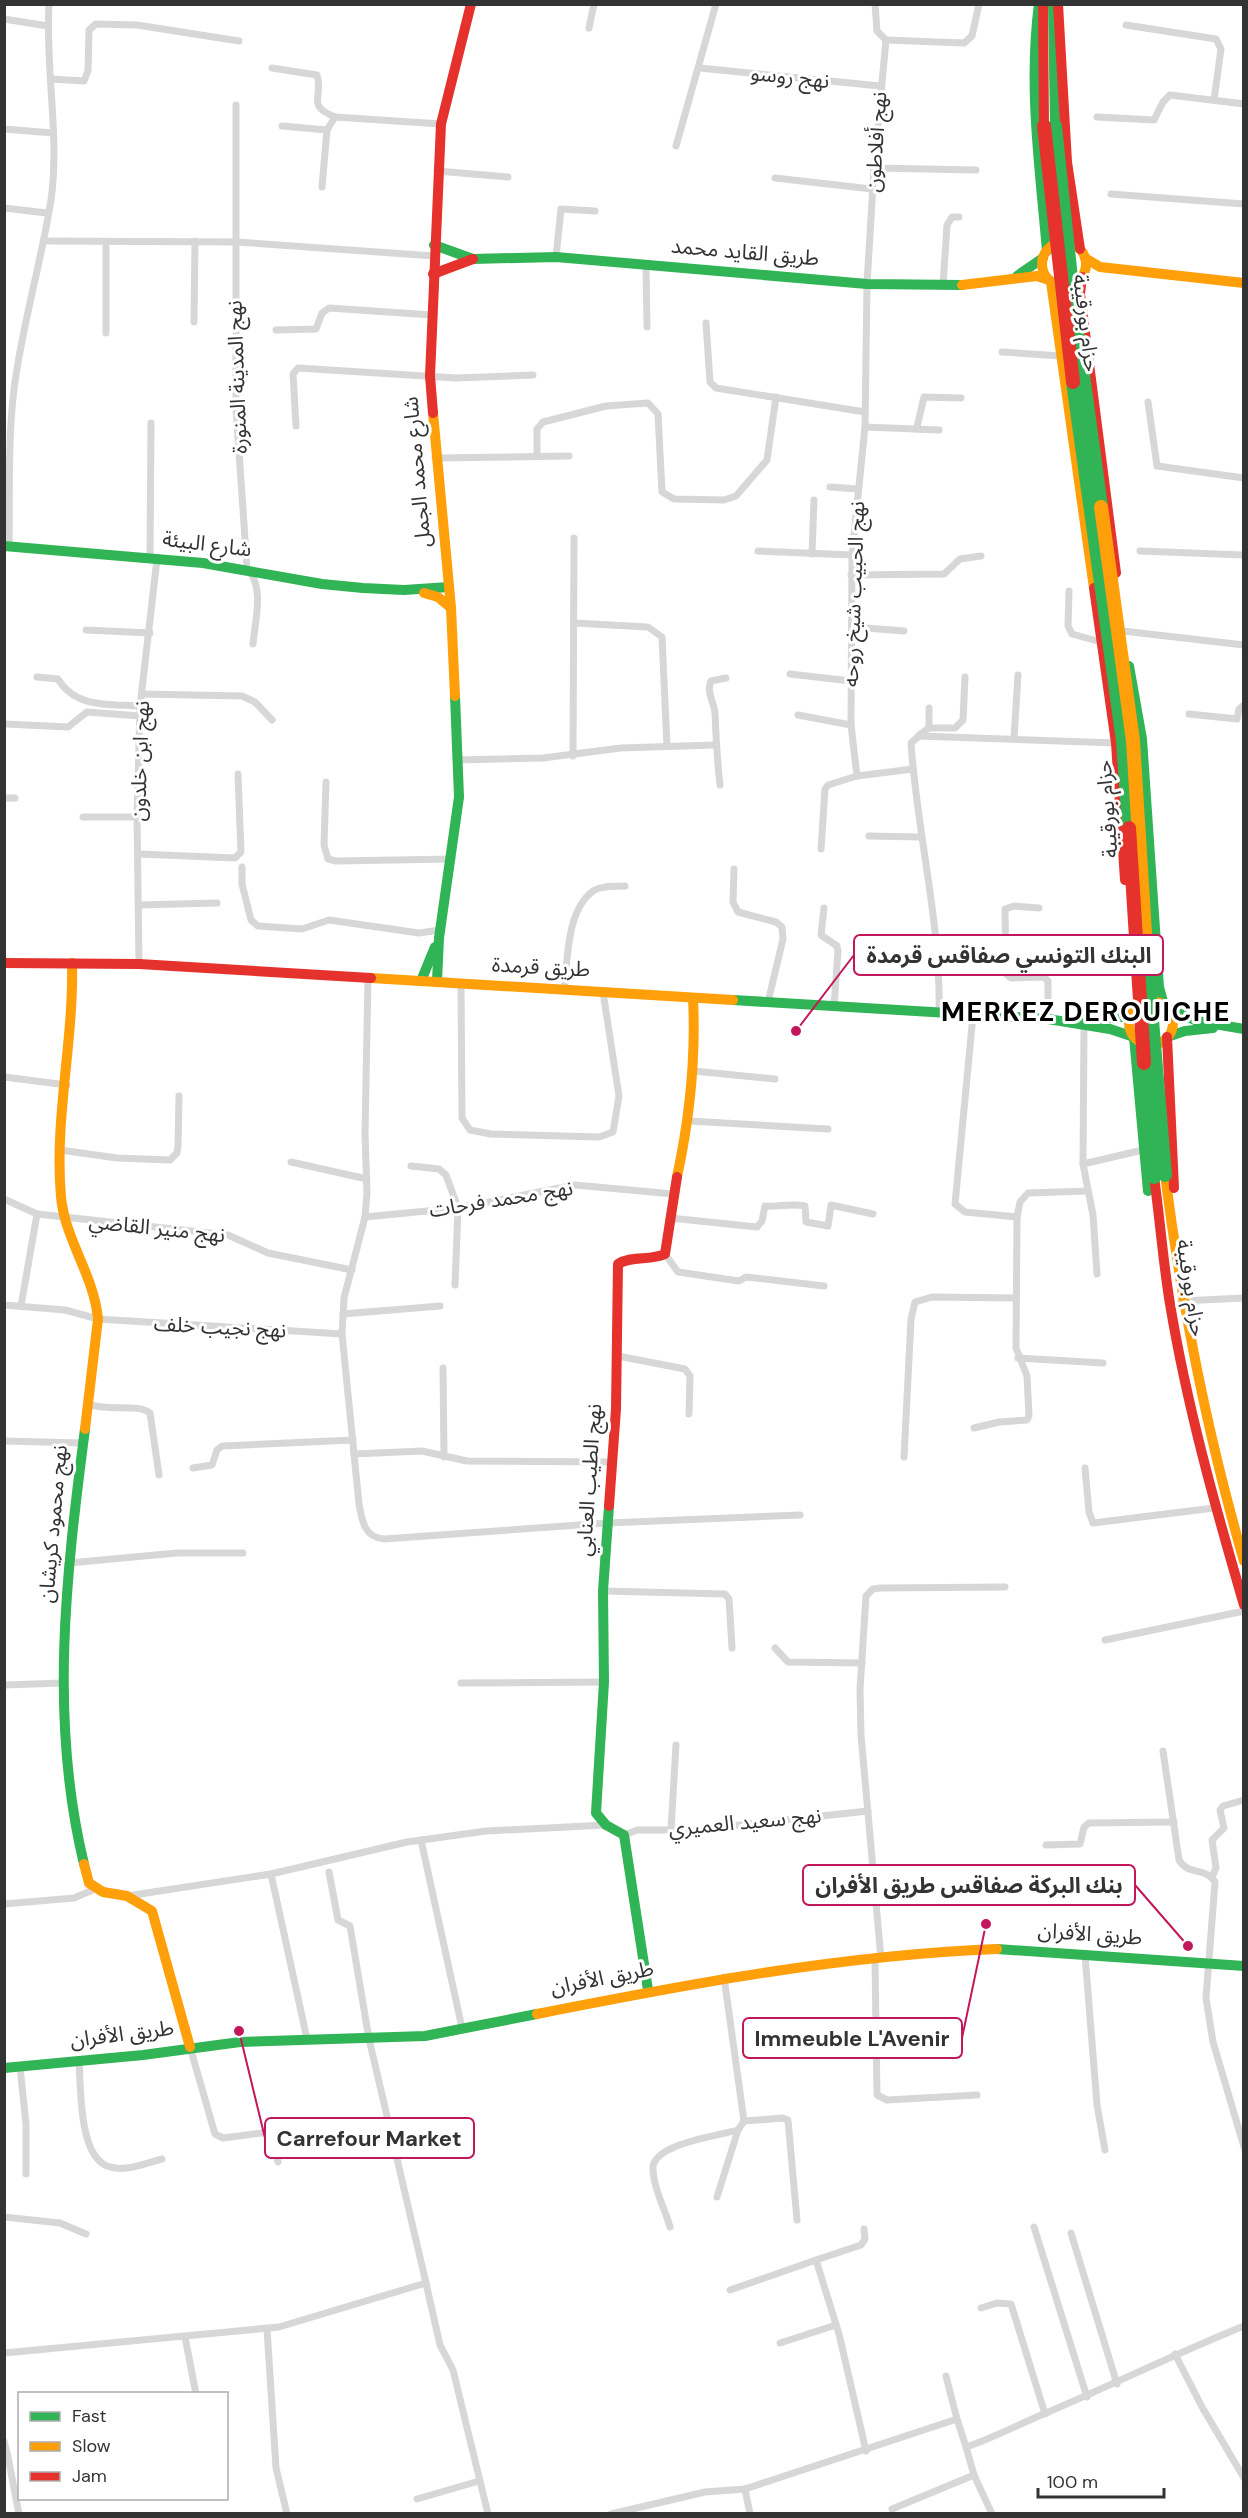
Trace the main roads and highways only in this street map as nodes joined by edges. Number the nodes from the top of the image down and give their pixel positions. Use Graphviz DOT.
graph roads {
  1 [pos="471,4"];
  2 [pos="1041,4"];
  3 [pos="1055,4"];
  4 [pos="1050,126"];
  5 [pos="434,250"];
  6 [pos="1082,254"];
  7 [pos="1045,255"];
  8 [pos="472,258"];
  9 [pos="1100,267"];
  10 [pos="433,274"];
  11 [pos="1083,275"];
  12 [pos="1014,278"];
  13 [pos="1050,281"];
  14 [pos="1244,283"];
  15 [pos="1112,534"];
  16 [pos="1088,537"];
  17 [pos="7,546"];
  18 [pos="447,568"];
  19 [pos="449,590"];
  20 [pos="423,591"];
  21 [pos="451,608"];
  22 [pos="1119,802"];
  23 [pos="1146,803"];
  24 [pos="439,934"];
  25 [pos="4,963"];
  26 [pos="72,963"];
  27 [pos="421,981"];
  28 [pos="437,981"];
  29 [pos="693,998"];
  30 [pos="1165,1007"];
  31 [pos="1133,1010"];
  32 [pos="1079,1024"];
  33 [pos="1223,1027"];
  34 [pos="1244,1029"];
  35 [pos="1167,1037"];
  36 [pos="1134,1038"];
  37 [pos="1169,1255"];
  38 [pos="1244,1561"];
  39 [pos="1244,1605"];
  40 [pos="1244,1959"];
  41 [pos="1209,1963"];
  42 [pos="1244,1966"];
  43 [pos="648,1990"];
  44 [pos="190,2047"];
  45 [pos="4,2068"];
  1 -- 5 [label="main road, شارع محمد الجمل"];
  2 -- 4 [label="main road, حزام بورقيبة"];
  2 -- 7 [label="main road"];
  3 -- 4 [label="main road, حزام بورقيبة"];
  3 -- 6 [label="main road"];
  4 -- 37 [label="main road, حزام بورقيبة, bridge"];
  5 -- 8 [label="main road, طريق القايد محمد"];
  5 -- 10 [label="main road, شارع محمد الجمل"];
  6 -- 7 [label="main road"];
  6 -- 9 [label="main road"];
  6 -- 11 [label="main road"];
  7 -- 12 [label="main road, طريق القايد محمد"];
  7 -- 13 [label="main road"];
  8 -- 10 [label="main road, طريق القايد محمد"];
  8 -- 12 [label="main road, طريق القايد محمد"];
  9 -- 11 [label="main road"];
  9 -- 14 [label="main road"];
  10 -- 18 [label="main road, شارع محمد الجمل"];
  11 -- 13 [label="main road"];
  11 -- 15 [label="main road, حزام بورقيبة"];
  12 -- 13 [label="main road, طريق القايد محمد"];
  13 -- 16 [label="main road, حزام بورقيبة"];
  15 -- 16 [label="main road"];
  15 -- 23 [label="main road, حزام بورقيبة"];
  16 -- 22 [label="main road, حزام بورقيبة"];
  17 -- 20 [label="main road, شارع البيئة"];
  18 -- 19 [label="main road, شارع محمد الجمل"];
  18 -- 20 [label="main road"];
  19 -- 20 [label="main road, شارع البيئة"];
  19 -- 21 [label="main road, شارع محمد الجمل"];
  20 -- 21 [label="main road"];
  21 -- 24 [label="main road, شارع محمد الجمل"];
  22 -- 23 [label="main road"];
  22 -- 31 [label="main road, حزام بورقيبة"];
  23 -- 30 [label="main road, حزام بورقيبة"];
  24 -- 27 [label="main road, شارع محمد الجمل"];
  24 -- 28 [label="main road, شارع محمد الجمل"];
  25 -- 26 [label="main road, طريق قرمدة"];
  26 -- 27 [label="main road, طريق قرمدة"];
  26 -- 44 [label="main road, نهج محمود كريشان"];
  27 -- 28 [label="main road, طريق قرمدة"];
  28 -- 29 [label="main road, طريق قرمدة"];
  29 -- 32 [label="main road, طريق قرمدة"];
  29 -- 43 [label="main road, نهج الطيب العنابي"];
  30 -- 31 [label="main road"];
  30 -- 33 [label="main road"];
  30 -- 35 [label="main road"];
  31 -- 32 [label="main road, طريق قرمدة"];
  31 -- 36 [label="main road"];
  32 -- 36 [label="main road, طريق قرمدة"];
  33 -- 34 [label="main road"];
  33 -- 35 [label="main road"];
  35 -- 36 [label="main road"];
  35 -- 37 [label="main road"];
  36 -- 37 [label="main road"];
  37 -- 38 [label="main road, حزام بورقيبة"];
  37 -- 39 [label="main road, حزام بورقيبة"];
  40 -- 41 [label="main road, طريق الأفران"];
  41 -- 42 [label="main road, طريق الأفران"];
  41 -- 43 [label="main road, طريق الأفران"];
  43 -- 44 [label="main road, طريق الأفران"];
  44 -- 45 [label="main road, طريق الأفران"];
}
